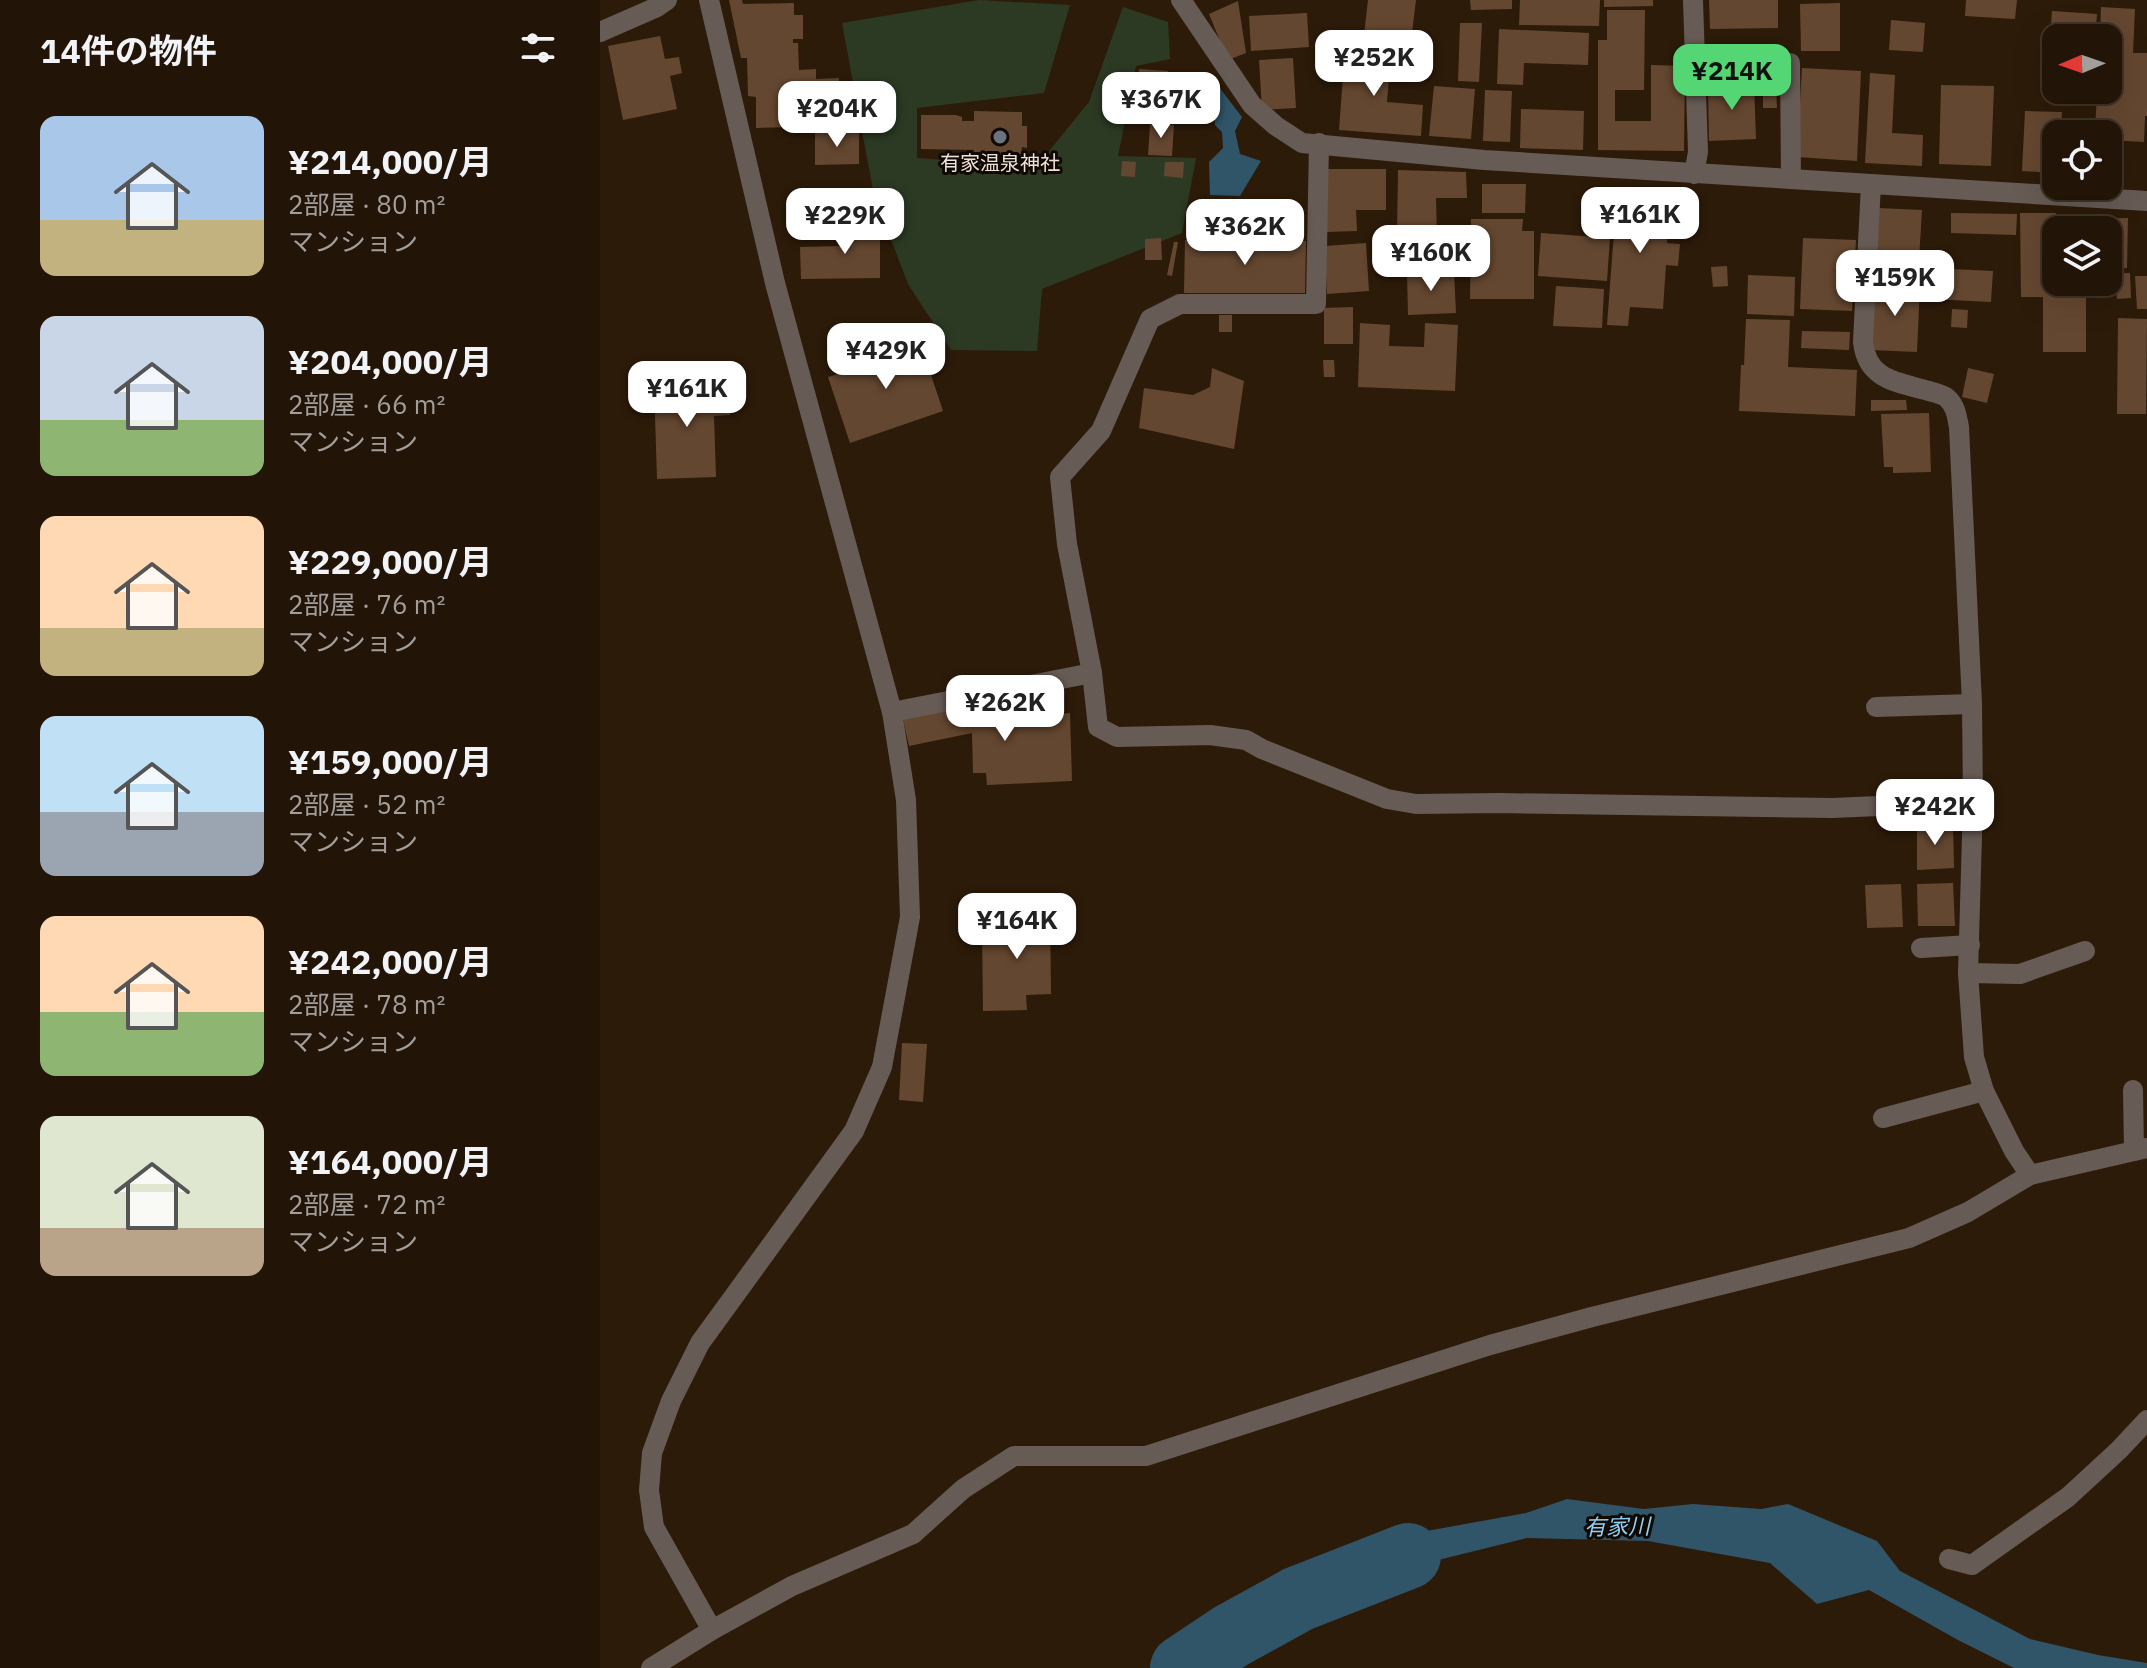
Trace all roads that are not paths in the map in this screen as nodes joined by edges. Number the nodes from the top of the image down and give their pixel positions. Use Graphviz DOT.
graph roads {
  1 [pos="667,0"];
  2 [pos="709,0"];
  3 [pos="1181,0"];
  4 [pos="1693,0"];
  5 [pos="600,32"];
  6 [pos="1790,63"];
  7 [pos="1319,143"];
  8 [pos="1694,174"];
  9 [pos="1791,179"];
  10 [pos="1871,184"];
  11 [pos="2147,201"];
  12 [pos="1092,673"];
  13 [pos="1972,704"];
  14 [pos="1876,707"];
  15 [pos="892,712"];
  16 [pos="1973,802"];
  17 [pos="1970,945"];
  18 [pos="1921,948"];
  19 [pos="2085,951"];
  20 [pos="1968,973"];
  21 [pos="2133,1090"];
  22 [pos="1984,1091"];
  23 [pos="1883,1118"];
  24 [pos="2141,1149"];
  25 [pos="2030,1175"];
  26 [pos="2147,1420"];
  27 [pos="1949,1559"];
  28 [pos="712,1630"];
  29 [pos="651,1668"];
  1 -- 5 [label="street"];
  2 -- 15 [label="street"];
  3 -- 7 [label="street"];
  4 -- 8 [label="street"];
  6 -- 9 [label="street"];
  7 -- 8 [label="street"];
  7 -- 12 [label="street"];
  8 -- 9 [label="street"];
  9 -- 10 [label="street"];
  10 -- 11 [label="street"];
  10 -- 13 [label="street"];
  12 -- 15 [label="street"];
  12 -- 16 [label="street"];
  13 -- 14 [label="street"];
  13 -- 16 [label="street"];
  15 -- 28 [label="street"];
  16 -- 17 [label="street"];
  17 -- 18 [label="street"];
  17 -- 20 [label="street"];
  19 -- 20 [label="street"];
  20 -- 22 [label="street"];
  21 -- 24 [label="street"];
  22 -- 23 [label="street"];
  22 -- 25 [label="street"];
  24 -- 25 [label="street"];
  25 -- 28 [label="street"];
  26 -- 27 [label="street"];
  28 -- 29 [label="street"];
}
